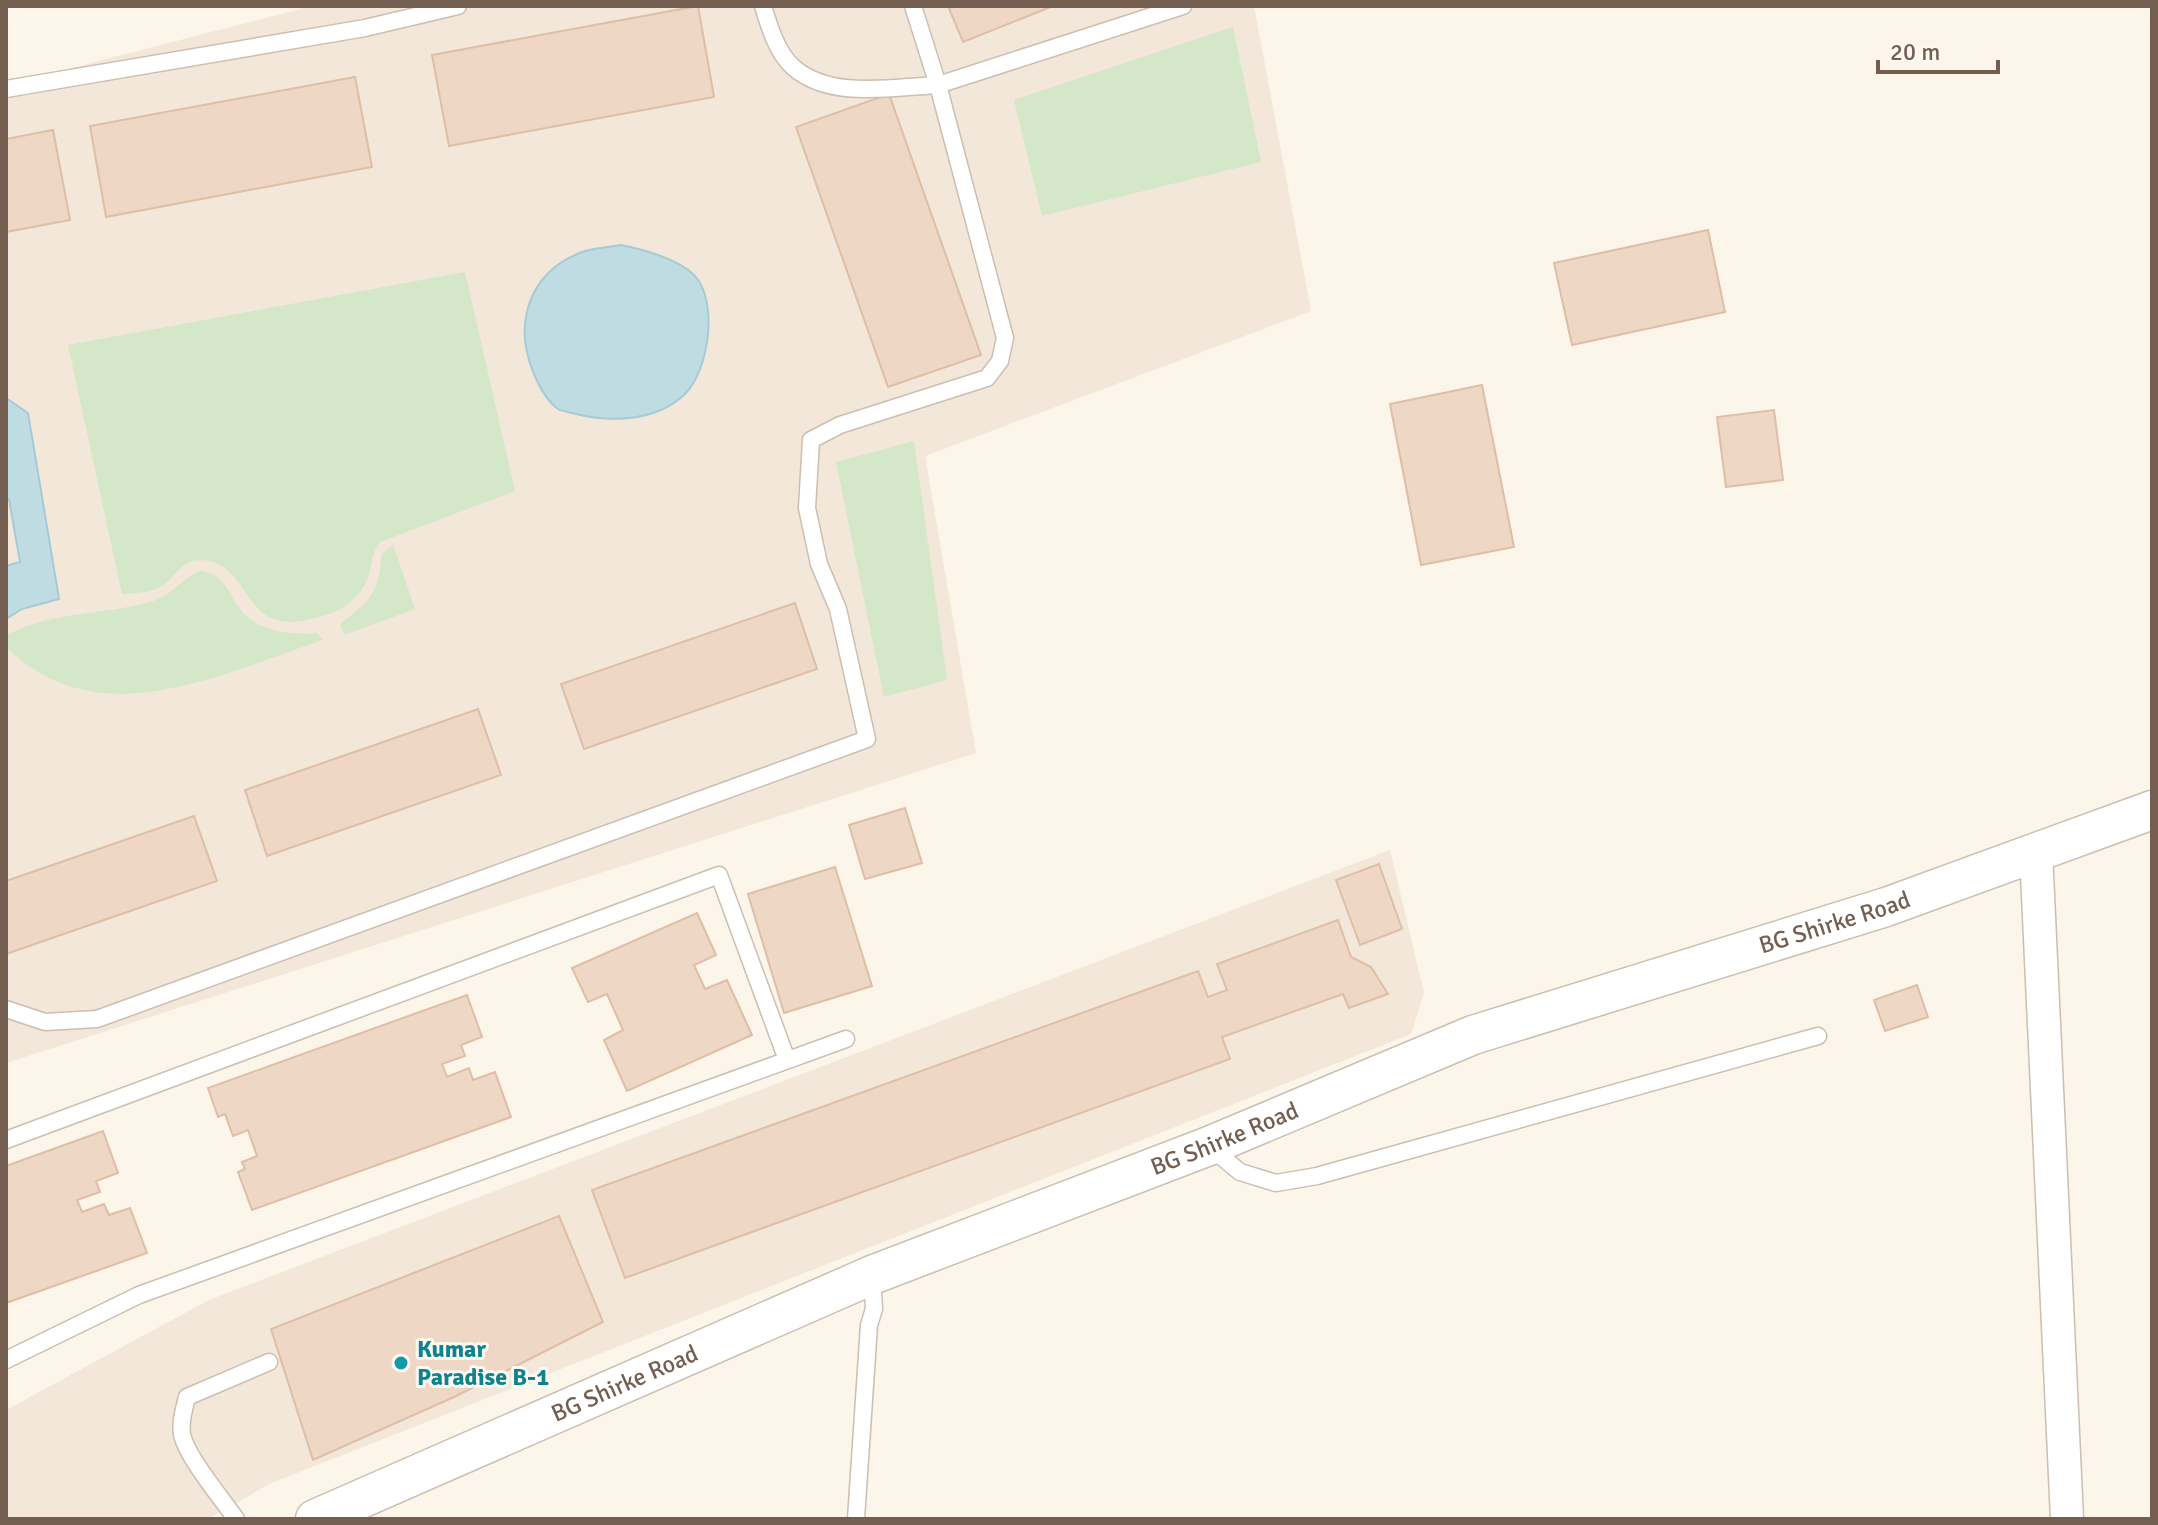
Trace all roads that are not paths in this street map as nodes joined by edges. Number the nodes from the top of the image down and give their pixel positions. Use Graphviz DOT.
graph roads {
  1 [pos="458,6"];
  2 [pos="763,6"];
  3 [pos="913,6"];
  4 [pos="1183,6"];
  5 [pos="938,85"];
  6 [pos="6,89"];
  7 [pos="2152,810"];
  8 [pos="2036,852"];
  9 [pos="6,1009"];
  10 [pos="1818,1036"];
  11 [pos="846,1039"];
  12 [pos="787,1060"];
  13 [pos="6,1140"];
  14 [pos="1209,1146"];
  15 [pos="872,1275"];
  16 [pos="6,1360"];
  17 [pos="269,1362"];
  18 [pos="236,1519"];
  19 [pos="315,1519"];
  20 [pos="856,1519"];
  21 [pos="2067,1519"];
  1 -- 6 [label="lane"];
  2 -- 5 [label="lane"];
  3 -- 5 [label="lane"];
  4 -- 5 [label="lane"];
  5 -- 9 [label="lane"];
  7 -- 8 [label="street, BG Shirke Road"];
  8 -- 14 [label="street, BG Shirke Road"];
  8 -- 21 [label="street"];
  10 -- 14 [label="lane"];
  11 -- 12 [label="lane"];
  12 -- 13 [label="lane"];
  12 -- 16 [label="lane"];
  14 -- 15 [label="street, BG Shirke Road"];
  15 -- 19 [label="street, BG Shirke Road"];
  15 -- 20 [label="lane"];
  17 -- 18 [label="lane"];
}
